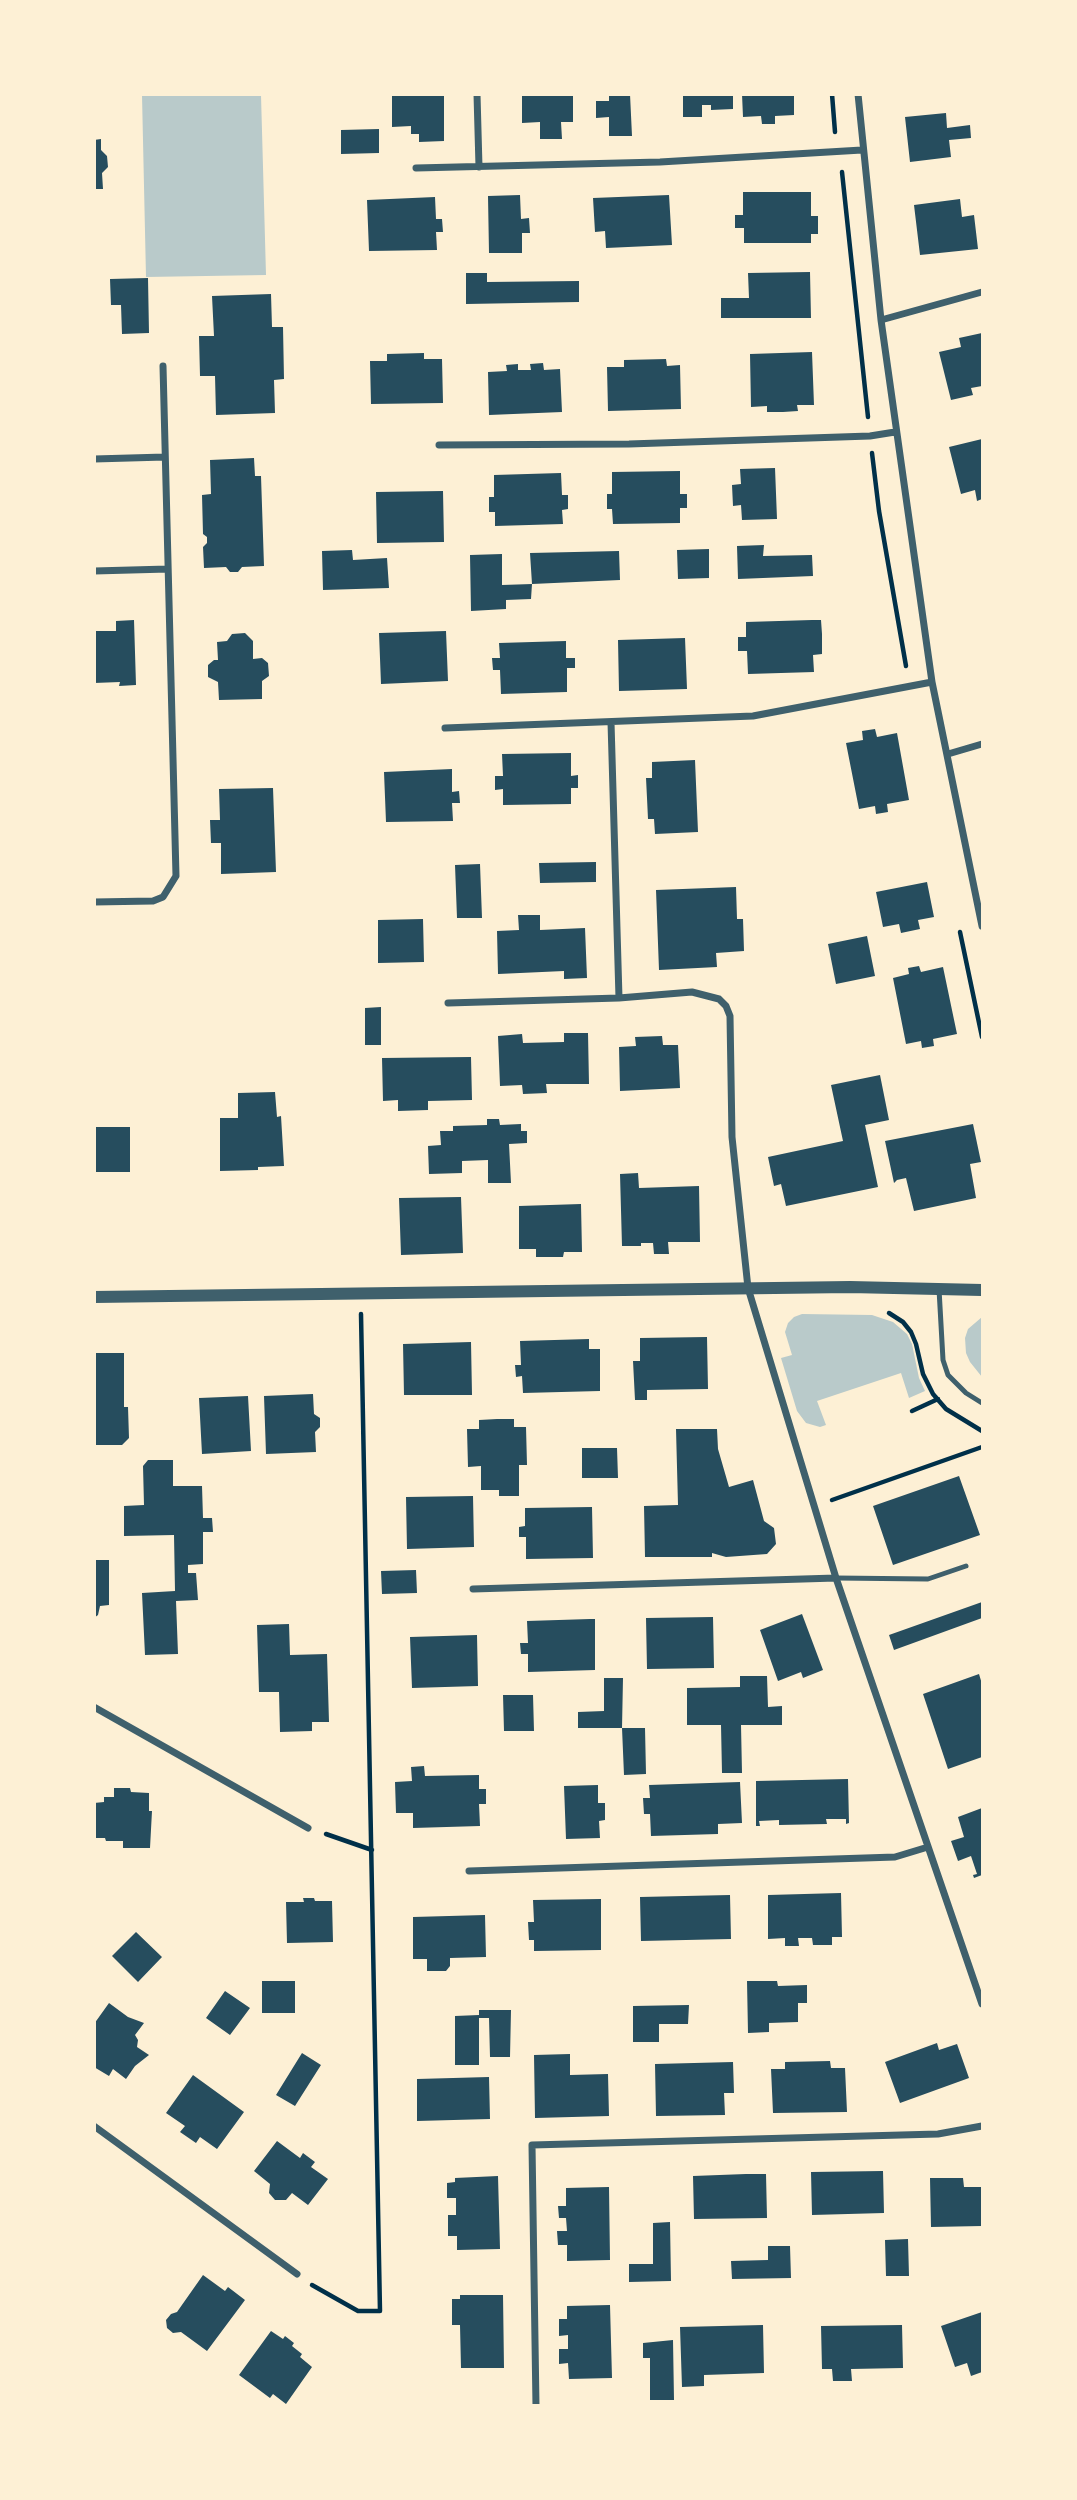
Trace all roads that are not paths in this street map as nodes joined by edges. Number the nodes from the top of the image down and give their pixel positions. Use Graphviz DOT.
graph roads {
  1 [pos="477,94"];
  2 [pos="858,94"];
  3 [pos="862,150"];
  4 [pos="479,167"];
  5 [pos="416,168"];
  6 [pos="982,292"];
  7 [pos="881,320"];
  8 [pos="163,366"];
  9 [pos="895,432"];
  10 [pos="439,445"];
  11 [pos="165,457"];
  12 [pos="94,459"];
  13 [pos="168,569"];
  14 [pos="94,571"];
  15 [pos="932,682"];
  16 [pos="611,722"];
  17 [pos="445,728"];
  18 [pos="982,744"];
  19 [pos="948,754"];
  20 [pos="94,902"];
  21 [pos="982,926"];
  22 [pos="619,998"];
  23 [pos="448,1003"];
  24 [pos="748,1288"];
  25 [pos="939,1289"];
  26 [pos="982,1290"];
  27 [pos="94,1297"];
  28 [pos="982,1403"];
  29 [pos="966,1566"];
  30 [pos="836,1578"];
  31 [pos="472,1589"];
  32 [pos="94,1707"];
  33 [pos="308,1828"];
  34 [pos="928,1847"];
  35 [pos="469,1871"];
  36 [pos="982,2004"];
  37 [pos="94,2126"];
  38 [pos="982,2126"];
  39 [pos="297,2274"];
  40 [pos="536,2406"];
  1 -- 4 [label="street"];
  2 -- 3 [label="street"];
  3 -- 4 [label="street"];
  3 -- 7 [label="street"];
  4 -- 5 [label="street"];
  6 -- 7 [label="street"];
  7 -- 9 [label="street"];
  8 -- 11 [label="street"];
  9 -- 10 [label="street"];
  9 -- 15 [label="street"];
  11 -- 12 [label="street"];
  11 -- 13 [label="street"];
  13 -- 14 [label="street"];
  13 -- 20 [label="street"];
  15 -- 16 [label="street"];
  15 -- 19 [label="street"];
  16 -- 17 [label="street"];
  16 -- 22 [label="street"];
  18 -- 19 [label="street"];
  19 -- 21 [label="street"];
  22 -- 23 [label="street"];
  22 -- 24 [label="street"];
  24 -- 25 [label="street"];
  24 -- 27 [label="street"];
  24 -- 30 [label="street"];
  25 -- 26 [label="street"];
  25 -- 28 [label="lane"];
  29 -- 30 [label="lane"];
  30 -- 31 [label="street"];
  30 -- 34 [label="street"];
  32 -- 33 [label="street"];
  34 -- 35 [label="street"];
  34 -- 36 [label="street"];
  37 -- 39 [label="street"];
  38 -- 40 [label="street"];
}
